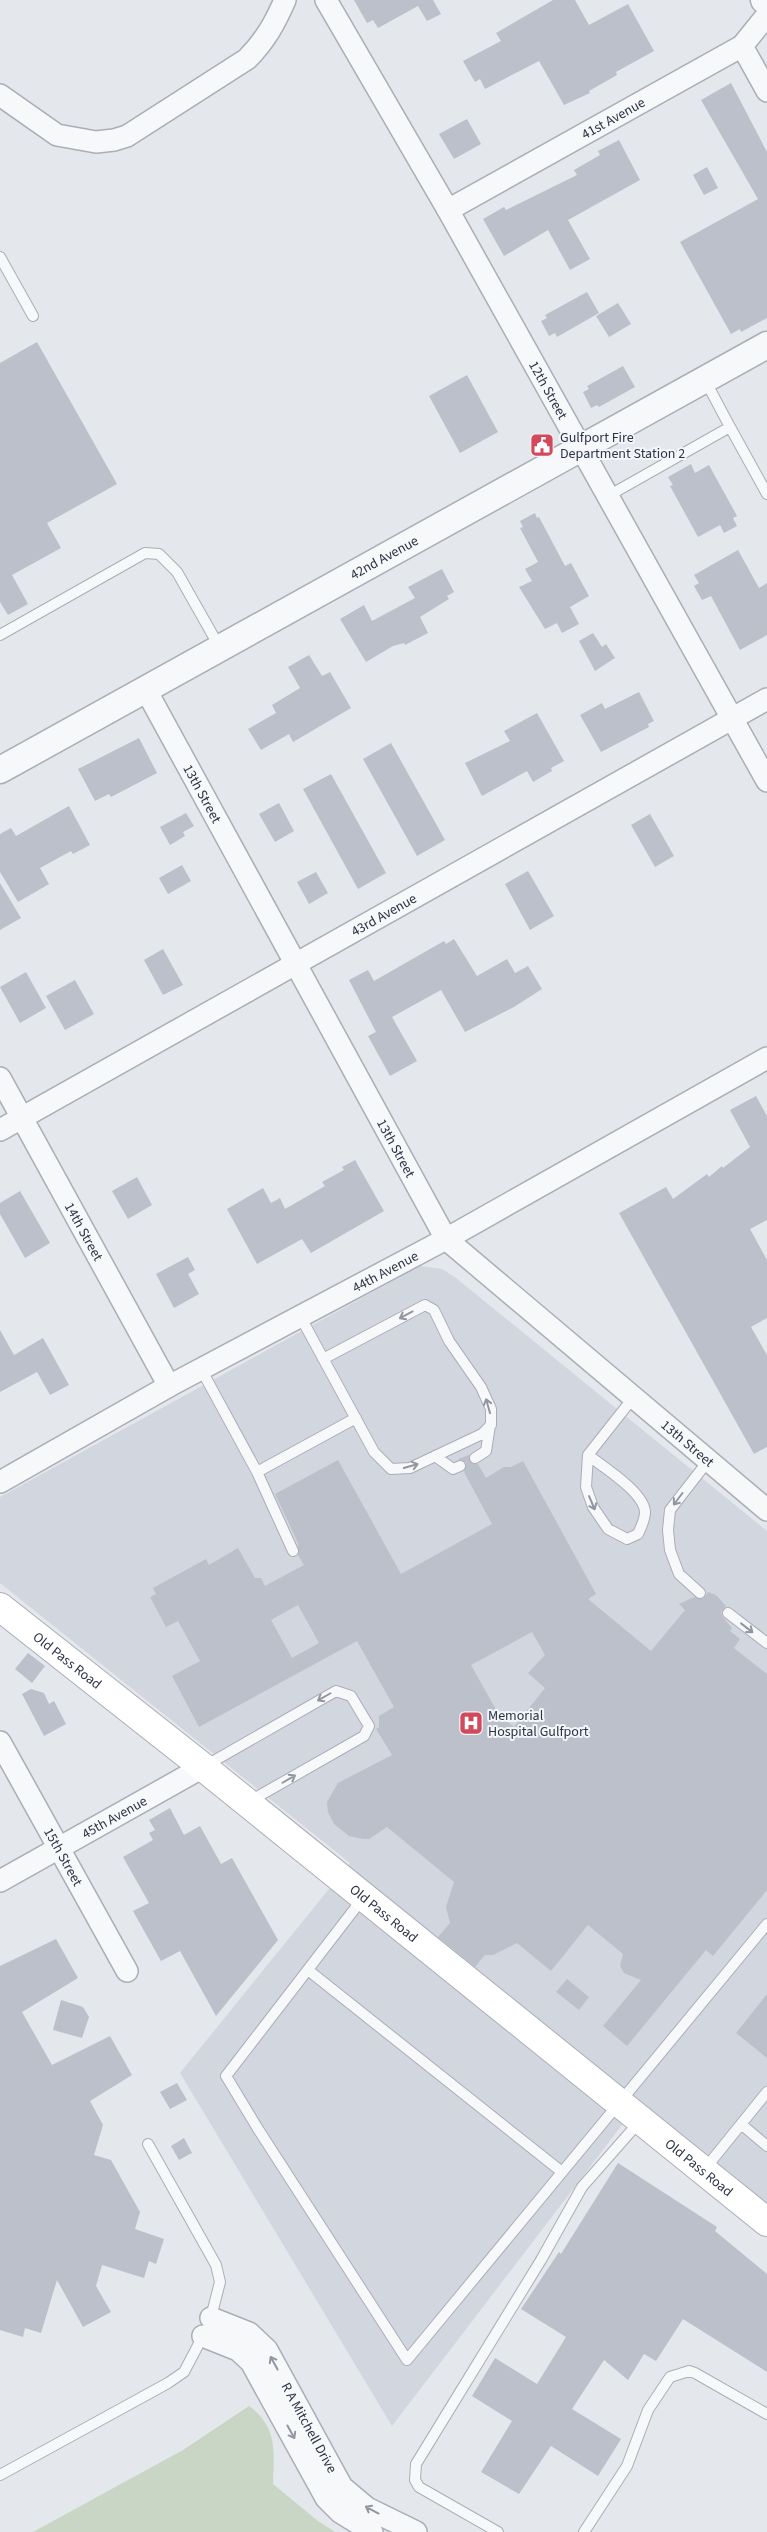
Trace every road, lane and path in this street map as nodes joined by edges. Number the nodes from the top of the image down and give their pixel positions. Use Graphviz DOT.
graph roads {
  1 [pos="285,0"];
  2 [pos="326,0"];
  3 [pos="767,15"];
  4 [pos="742,46"];
  5 [pos="767,91"];
  6 [pos="0,95"];
  7 [pos="448,210"];
  8 [pos="0,257"];
  9 [pos="33,316"];
  10 [pos="767,345"];
  11 [pos="705,380"];
  12 [pos="730,427"];
  13 [pos="581,449"];
  14 [pos="767,494"];
  15 [pos="608,496"];
  16 [pos="0,635"];
  17 [pos="221,648"];
  18 [pos="146,690"];
  19 [pos="767,699"];
  20 [pos="733,718"];
  21 [pos="0,770"];
  22 [pos="767,781"];
  23 [pos="294,963"];
  24 [pos="767,1058"];
  25 [pos="0,1078"];
  26 [pos="22,1118"];
  27 [pos="0,1130"];
  28 [pos="446,1239"];
  29 [pos="300,1316"];
  30 [pos="323,1359"];
  31 [pos="201,1369"];
  32 [pos="169,1386"];
  33 [pos="634,1398"];
  34 [pos="356,1418"];
  35 [pos="490,1425"];
  36 [pos="435,1456"];
  37 [pos="588,1456"];
  38 [pos="475,1458"];
  39 [pos="708,1461"];
  40 [pos="460,1466"];
  41 [pos="257,1472"];
  42 [pos="0,1482"];
  43 [pos="767,1510"];
  44 [pos="293,1551"];
  45 [pos="700,1593"];
  46 [pos="0,1608"];
  47 [pos="728,1613"];
  48 [pos="767,1643"];
  49 [pos="0,1742"];
  50 [pos="203,1767"];
  51 [pos="246,1803"];
  52 [pos="58,1849"];
  53 [pos="0,1881"];
  54 [pos="364,1897"];
  55 [pos="767,1924"];
  56 [pos="308,1970"];
  57 [pos="127,1971"];
  58 [pos="767,2092"];
  59 [pos="618,2103"];
  60 [pos="640,2120"];
  61 [pos="742,2124"];
  62 [pos="148,2144"];
  63 [pos="767,2146"];
  64 [pos="703,2171"];
  65 [pos="562,2172"];
  66 [pos="767,2222"];
  67 [pos="207,2327"];
  68 [pos="767,2414"];
  69 [pos="0,2475"];
  70 [pos="372,2532"];
  71 [pos="416,2532"];
  72 [pos="498,2532"];
  73 [pos="584,2532"];
  1 -- 6 [label="street"];
  2 -- 7 [label="street, 12th Street"];
  3 -- 4 [label="street, 41st Avenue"];
  4 -- 5 [label="street"];
  4 -- 7 [label="street, 41st Avenue"];
  7 -- 13 [label="street, 12th Street"];
  8 -- 9 [label="lane"];
  10 -- 11 [label="street, 42nd Avenue"];
  11 -- 12 [label="lane"];
  11 -- 13 [label="street, 42nd Avenue"];
  12 -- 14 [label="lane"];
  12 -- 15 [label="lane"];
  13 -- 15 [label="street, 12th Street"];
  13 -- 17 [label="street, 42nd Avenue"];
  15 -- 20 [label="street, 12th Street"];
  16 -- 17 [label="lane"];
  17 -- 18 [label="street, 42nd Avenue"];
  18 -- 21 [label="street, 42nd Avenue"];
  18 -- 23 [label="street, 13th Street"];
  19 -- 20 [label="street, 43rd Avenue"];
  20 -- 22 [label="street, 12th Street"];
  20 -- 23 [label="street, 43rd Avenue"];
  23 -- 26 [label="street, 43rd Avenue"];
  23 -- 28 [label="street, 13th Street"];
  24 -- 28 [label="street, 44th Avenue"];
  25 -- 26 [label="street, 14th Street"];
  26 -- 27 [label="street, 43rd Avenue"];
  26 -- 32 [label="street, 14th Street"];
  28 -- 29 [label="street, 44th Avenue"];
  28 -- 33 [label="street, 13th Street"];
  29 -- 30 [label="lane"];
  29 -- 31 [label="street, 44th Avenue"];
  30 -- 34 [label="lane"];
  35 -- 30 [label="lane, one-way"];
  31 -- 32 [label="street, 44th Avenue"];
  31 -- 41 [label="lane"];
  32 -- 42 [label="street, 44th Avenue"];
  33 -- 37 [label="lane"];
  33 -- 39 [label="street, 13th Street"];
  34 -- 36 [label="lane, one-way"];
  34 -- 41 [label="lane"];
  35 -- 36 [label="lane"];
  35 -- 38 [label="lane"];
  36 -- 40 [label="lane"];
  37 -- 37 [label="lane, one-way"];
  39 -- 43 [label="street, 13th Street"];
  39 -- 45 [label="lane, one-way"];
  41 -- 44 [label="lane"];
  46 -- 50 [label="main road, Old Pass Road"];
  47 -- 48 [label="lane, one-way"];
  49 -- 52 [label="street, 15th Street"];
  50 -- 51 [label="main road, Old Pass Road"];
  51 -- 50 [label="lane, one-way"];
  50 -- 52 [label="street, 45th Avenue"];
  51 -- 54 [label="main road, Old Pass Road"];
  52 -- 53 [label="street, 45th Avenue"];
  52 -- 57 [label="street, 15th Street"];
  54 -- 56 [label="lane"];
  54 -- 59 [label="main road, Old Pass Road"];
  55 -- 59 [label="lane"];
  56 -- 65 [label="lane"];
  56 -- 65 [label="lane"];
  58 -- 61 [label="lane"];
  59 -- 60 [label="main road, Old Pass Road"];
  59 -- 65 [label="lane"];
  60 -- 64 [label="main road, Old Pass Road"];
  60 -- 72 [label="lane"];
  61 -- 63 [label="lane"];
  61 -- 64 [label="lane"];
  62 -- 67 [label="lane"];
  64 -- 66 [label="main road, Old Pass Road"];
  67 -- 69 [label="lane"];
  67 -- 70 [label="street, R A Mitchell Drive, one-way"];
  71 -- 67 [label="street, R A Mitchell Drive, one-way"];
  68 -- 73 [label="lane"];
}
